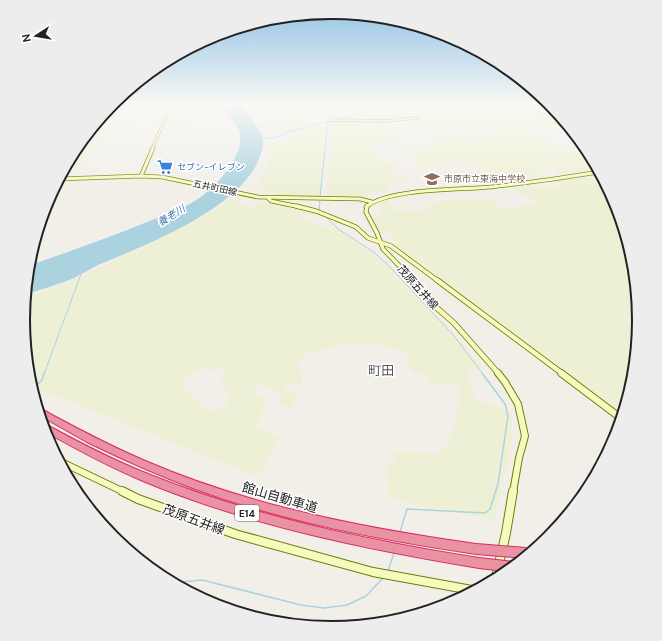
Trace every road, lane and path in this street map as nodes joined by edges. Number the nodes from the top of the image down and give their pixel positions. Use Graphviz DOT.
graph roads {
  1 [pos="159,133"];
  2 [pos="594,173"];
  3 [pos="141,176"];
  4 [pos="65,179"];
  5 [pos="268,198"];
  6 [pos="372,202"];
  7 [pos="379,242"];
  8 [pos="617,415"];
  9 [pos="46,416"];
  10 [pos="50,430"];
  11 [pos="67,465"];
  12 [pos="523,553"];
  13 [pos="506,566"];
  14 [pos="497,572"];
  15 [pos="467,589"];
  1 -- 3 [label="main road"];
  2 -- 6 [label="main road"];
  3 -- 4 [label="main road, 五井町田線"];
  3 -- 5 [label="main road, 五井町田線"];
  5 -- 6 [label="main road, 五井町田線"];
  5 -- 7 [label="main road"];
  6 -- 7 [label="main road, 茂原五井線"];
  7 -- 8 [label="main road"];
  7 -- 14 [label="main road, 茂原五井線"];
  9 -- 12 [label="highway, 館山自動車道 / E14, bridge"];
  10 -- 13 [label="highway, 館山自動車道 / E14, bridge"];
  11 -- 15 [label="main road, 茂原五井線"];
}
